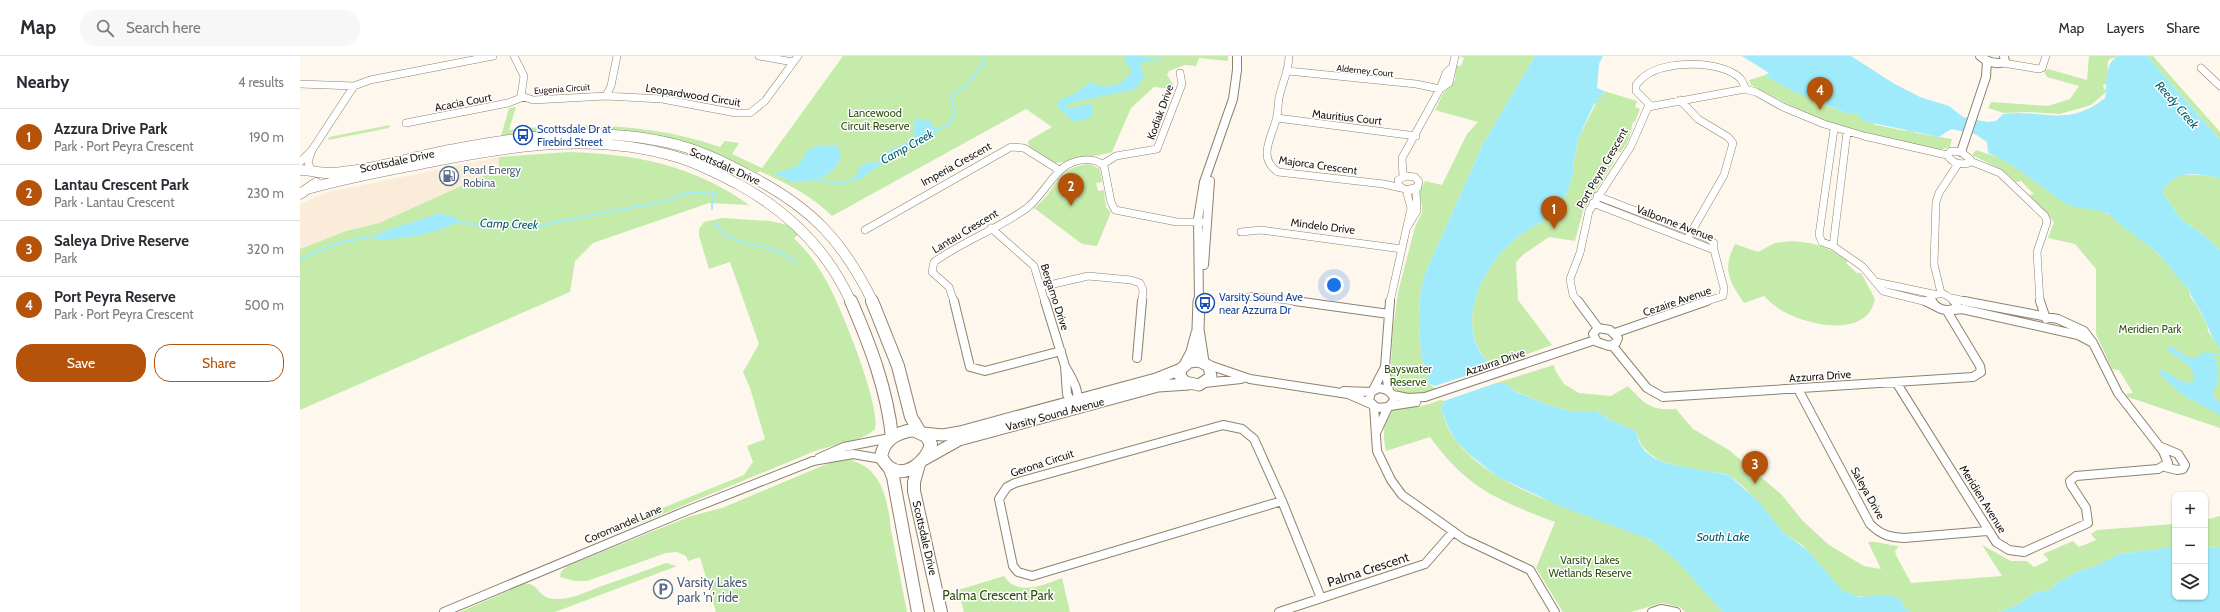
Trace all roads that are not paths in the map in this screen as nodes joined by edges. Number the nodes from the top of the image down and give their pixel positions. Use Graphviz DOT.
graph roads {
  1 [pos="493,56"];
  2 [pos="514,56"];
  3 [pos="617,56"];
  4 [pos="759,56"];
  5 [pos="798,56"];
  6 [pos="1237,56"];
  7 [pos="1289,56"];
  8 [pos="2046,56"];
  9 [pos="1454,57"];
  10 [pos="1981,58"];
  11 [pos="2003,60"];
  12 [pos="793,62"];
  13 [pos="2201,68"];
  14 [pos="1288,71"];
  15 [pos="1180,73"];
  16 [pos="1986,77"];
  17 [pos="300,84"];
  18 [pos="354,86"];
  19 [pos="2220,86"];
  20 [pos="1440,89"];
  21 [pos="1746,89"];
  22 [pos="606,96"];
  23 [pos="523,97"];
  24 [pos="1680,100"];
  25 [pos="1651,106"];
  26 [pos="1277,118"];
  27 [pos="406,123"];
  28 [pos="1834,128"];
  29 [pos="1847,132"];
  30 [pos="1416,136"];
  31 [pos="488,146"];
  32 [pos="312,150"];
  33 [pos="1407,152"];
  34 [pos="1961,152"];
  35 [pos="1947,155"];
  36 [pos="1970,161"];
  37 [pos="300,162"];
  38 [pos="1102,164"];
  39 [pos="1958,164"];
  40 [pos="300,170"];
  41 [pos="1059,170"];
  42 [pos="314,171"];
  43 [pos="1414,177"];
  44 [pos="1400,178"];
  45 [pos="1384,184"];
  46 [pos="1418,187"];
  47 [pos="311,188"];
  48 [pos="1404,189"];
  49 [pos="1826,190"];
  50 [pos="1839,193"];
  51 [pos="300,194"];
  52 [pos="1595,200"];
  53 [pos="1201,221"];
  54 [pos="1408,226"];
  55 [pos="991,228"];
  56 [pos="864,230"];
  57 [pos="1241,232"];
  58 [pos="1692,232"];
  59 [pos="1687,240"];
  60 [pos="1833,246"];
  61 [pos="1402,249"];
  62 [pos="1714,250"];
  63 [pos="1876,282"];
  64 [pos="1041,287"];
  65 [pos="1941,293"];
  66 [pos="1933,294"];
  67 [pos="1242,298"];
  68 [pos="1952,298"];
  69 [pos="1937,307"];
  70 [pos="1950,311"];
  71 [pos="1388,314"];
  72 [pos="2047,316"];
  73 [pos="1598,328"];
  74 [pos="2045,328"];
  75 [pos="1198,329"];
  76 [pos="1615,333"];
  77 [pos="1595,340"];
  78 [pos="2093,343"];
  79 [pos="1612,346"];
  80 [pos="1061,351"];
  81 [pos="1137,358"];
  82 [pos="1206,364"];
  83 [pos="1183,367"];
  84 [pos="1385,367"];
  85 [pos="1248,378"];
  86 [pos="1896,382"];
  87 [pos="1204,383"];
  88 [pos="1189,384"];
  89 [pos="1798,389"];
  90 [pos="1333,391"];
  91 [pos="1372,391"];
  92 [pos="1391,392"];
  93 [pos="1425,397"];
  94 [pos="1074,403"];
  95 [pos="1372,405"];
  96 [pos="1389,407"];
  97 [pos="921,432"];
  98 [pos="1376,433"];
  99 [pos="891,437"];
  100 [pos="2159,446"];
  101 [pos="813,461"];
  102 [pos="922,461"];
  103 [pos="886,463"];
  104 [pos="2165,467"];
  105 [pos="1282,501"];
  106 [pos="1987,531"];
  107 [pos="1453,532"];
  108 [pos="1321,598"];
  109 [pos="444,612"];
  110 [pos="918,612"];
  111 [pos="941,612"];
  112 [pos="1279,612"];
  113 [pos="1554,612"];
  114 [pos="1652,612"];
  115 [pos="1676,612"];
  1 -- 18 [label="street"];
  2 -- 23 [label="street, Eugenia Circuit"];
  3 -- 22 [label="street, Eugenia Circuit"];
  4 -- 12 [label="street"];
  5 -- 12 [label="street, Leopardwood Circuit"];
  6 -- 53 [label="street"];
  7 -- 14 [label="street, Majorca Crescent"];
  8 -- 11 [label="street"];
  9 -- 20 [label="street"];
  10 -- 11 [label="street"];
  10 -- 16 [label="street"];
  11 -- 16 [label="street"];
  12 -- 22 [label="street, Leopardwood Circuit"];
  13 -- 19 [label="street"];
  14 -- 20 [label="street, Alderney Court"];
  14 -- 26 [label="street, Majorca Crescent"];
  15 -- 38 [label="street, Kodiak Drive"];
  16 -- 34 [label="street"];
  17 -- 18 [label="street"];
  18 -- 32 [label="street"];
  20 -- 30 [label="street"];
  21 -- 24 [label="street"];
  21 -- 25 [label="street"];
  21 -- 28 [label="street"];
  22 -- 23 [label="street, Eugenia Circuit"];
  23 -- 27 [label="street, Acacia Court"];
  24 -- 25 [label="street"];
  24 -- 58 [label="street"];
  25 -- 52 [label="street, Port Peyra Crescent"];
  26 -- 30 [label="street, Mauritius Court"];
  26 -- 45 [label="street, Majorca Crescent"];
  28 -- 29 [label="street"];
  28 -- 49 [label="street"];
  29 -- 35 [label="street"];
  29 -- 50 [label="street"];
  30 -- 33 [label="street"];
  31 -- 42 [label="main road, Scottsdale Drive"];
  31 -- 47 [label="main road, Scottsdale Drive"];
  31 -- 97 [label="main road, Scottsdale Drive"];
  31 -- 99 [label="main road, Scottsdale Drive"];
  32 -- 37 [label="street"];
  32 -- 42 [label="street"];
  33 -- 43 [label="street"];
  33 -- 44 [label="street"];
  34 -- 35 [label="street"];
  34 -- 36 [label="street"];
  35 -- 39 [label="street"];
  36 -- 39 [label="street"];
  36 -- 72 [label="street"];
  38 -- 41 [label="street"];
  38 -- 53 [label="street"];
  39 -- 65 [label="street"];
  40 -- 42 [label="main road, Scottsdale Drive"];
  41 -- 55 [label="street, Lantau Crescent"];
  41 -- 56 [label="street, Imperia Crescent"];
  42 -- 47 [label="main road"];
  43 -- 44 [label="street"];
  43 -- 46 [label="street"];
  44 -- 45 [label="street, Majorca Crescent"];
  44 -- 48 [label="street"];
  45 -- 48 [label="street, Majorca Crescent"];
  46 -- 48 [label="street"];
  46 -- 54 [label="street"];
  47 -- 51 [label="main road, Scottsdale Drive"];
  48 -- 54 [label="street"];
  49 -- 50 [label="street"];
  49 -- 60 [label="street"];
  50 -- 60 [label="street"];
  52 -- 58 [label="street, Valbonne Avenue"];
  52 -- 59 [label="street, Valbonne Avenue"];
  52 -- 73 [label="street, Port Peyra Crescent"];
  53 -- 75 [label="street"];
  54 -- 61 [label="street"];
  55 -- 64 [label="street, Bergamo Drive"];
  55 -- 80 [label="street, Lantau Crescent"];
  57 -- 61 [label="street, Mindelo Drive"];
  58 -- 59 [label="street"];
  58 -- 62 [label="street, Valbonne Avenue"];
  59 -- 62 [label="street, Valbonne Avenue"];
  60 -- 63 [label="street"];
  61 -- 71 [label="street"];
  62 -- 76 [label="street, Cezaire Avenue"];
  63 -- 66 [label="street"];
  63 -- 69 [label="street"];
  64 -- 80 [label="street, Bergamo Drive"];
  64 -- 81 [label="street"];
  65 -- 66 [label="street"];
  65 -- 68 [label="street, Meridien Avenue"];
  66 -- 69 [label="street"];
  67 -- 71 [label="street"];
  68 -- 70 [label="street"];
  68 -- 72 [label="street, Meridien Avenue"];
  69 -- 70 [label="street"];
  70 -- 74 [label="street"];
  70 -- 86 [label="street, Azzurra Drive"];
  71 -- 84 [label="street"];
  72 -- 74 [label="street"];
  72 -- 78 [label="street, Meridien Avenue"];
  73 -- 76 [label="street"];
  73 -- 77 [label="street"];
  74 -- 78 [label="street"];
  75 -- 82 [label="street"];
  75 -- 83 [label="street"];
  76 -- 79 [label="street"];
  77 -- 79 [label="street"];
  77 -- 93 [label="street, Azzurra Drive"];
  78 -- 100 [label="street, Meridien Avenue"];
  79 -- 89 [label="street, Azzurra Drive"];
  80 -- 94 [label="street, Bergamo Drive"];
  82 -- 83 [label="street"];
  82 -- 85 [label="street"];
  82 -- 87 [label="street"];
  83 -- 88 [label="street"];
  83 -- 94 [label="street, Varsity Sound Avenue"];
  84 -- 91 [label="street"];
  84 -- 92 [label="street"];
  85 -- 87 [label="street"];
  85 -- 90 [label="street"];
  86 -- 89 [label="street, Azzurra Drive"];
  86 -- 106 [label="street, Meridien Avenue"];
  87 -- 88 [label="street"];
  88 -- 94 [label="street, Varsity Sound Avenue"];
  89 -- 106 [label="street, Saleya Drive"];
  90 -- 91 [label="street"];
  90 -- 95 [label="street"];
  91 -- 92 [label="street"];
  91 -- 95 [label="street"];
  92 -- 93 [label="street"];
  92 -- 96 [label="street"];
  93 -- 96 [label="street"];
  94 -- 97 [label="street, Varsity Sound Avenue"];
  94 -- 102 [label="street, Varsity Sound Avenue"];
  95 -- 96 [label="street"];
  95 -- 98 [label="street"];
  96 -- 98 [label="street"];
  97 -- 99 [label="main road"];
  97 -- 102 [label="main road"];
  98 -- 107 [label="street"];
  99 -- 101 [label="street, Coromandel Lane"];
  99 -- 103 [label="main road"];
  100 -- 104 [label="street, Meridien Avenue"];
  100 -- 104 [label="street, Meridien Avenue"];
  101 -- 103 [label="street, Coromandel Lane"];
  101 -- 109 [label="street, Coromandel Lane"];
  102 -- 103 [label="main road"];
  102 -- 111 [label="main road, Scottsdale Drive"];
  103 -- 110 [label="main road, Scottsdale Drive"];
  104 -- 106 [label="street, Meridien Avenue"];
  105 -- 105 [label="street, Gerona Circuit"];
  105 -- 108 [label="street, Gerona Circuit"];
  107 -- 108 [label="street, Palma Crescent"];
  107 -- 113 [label="street"];
  108 -- 112 [label="street, Palma Crescent"];
  114 -- 115 [label="street"];
}
